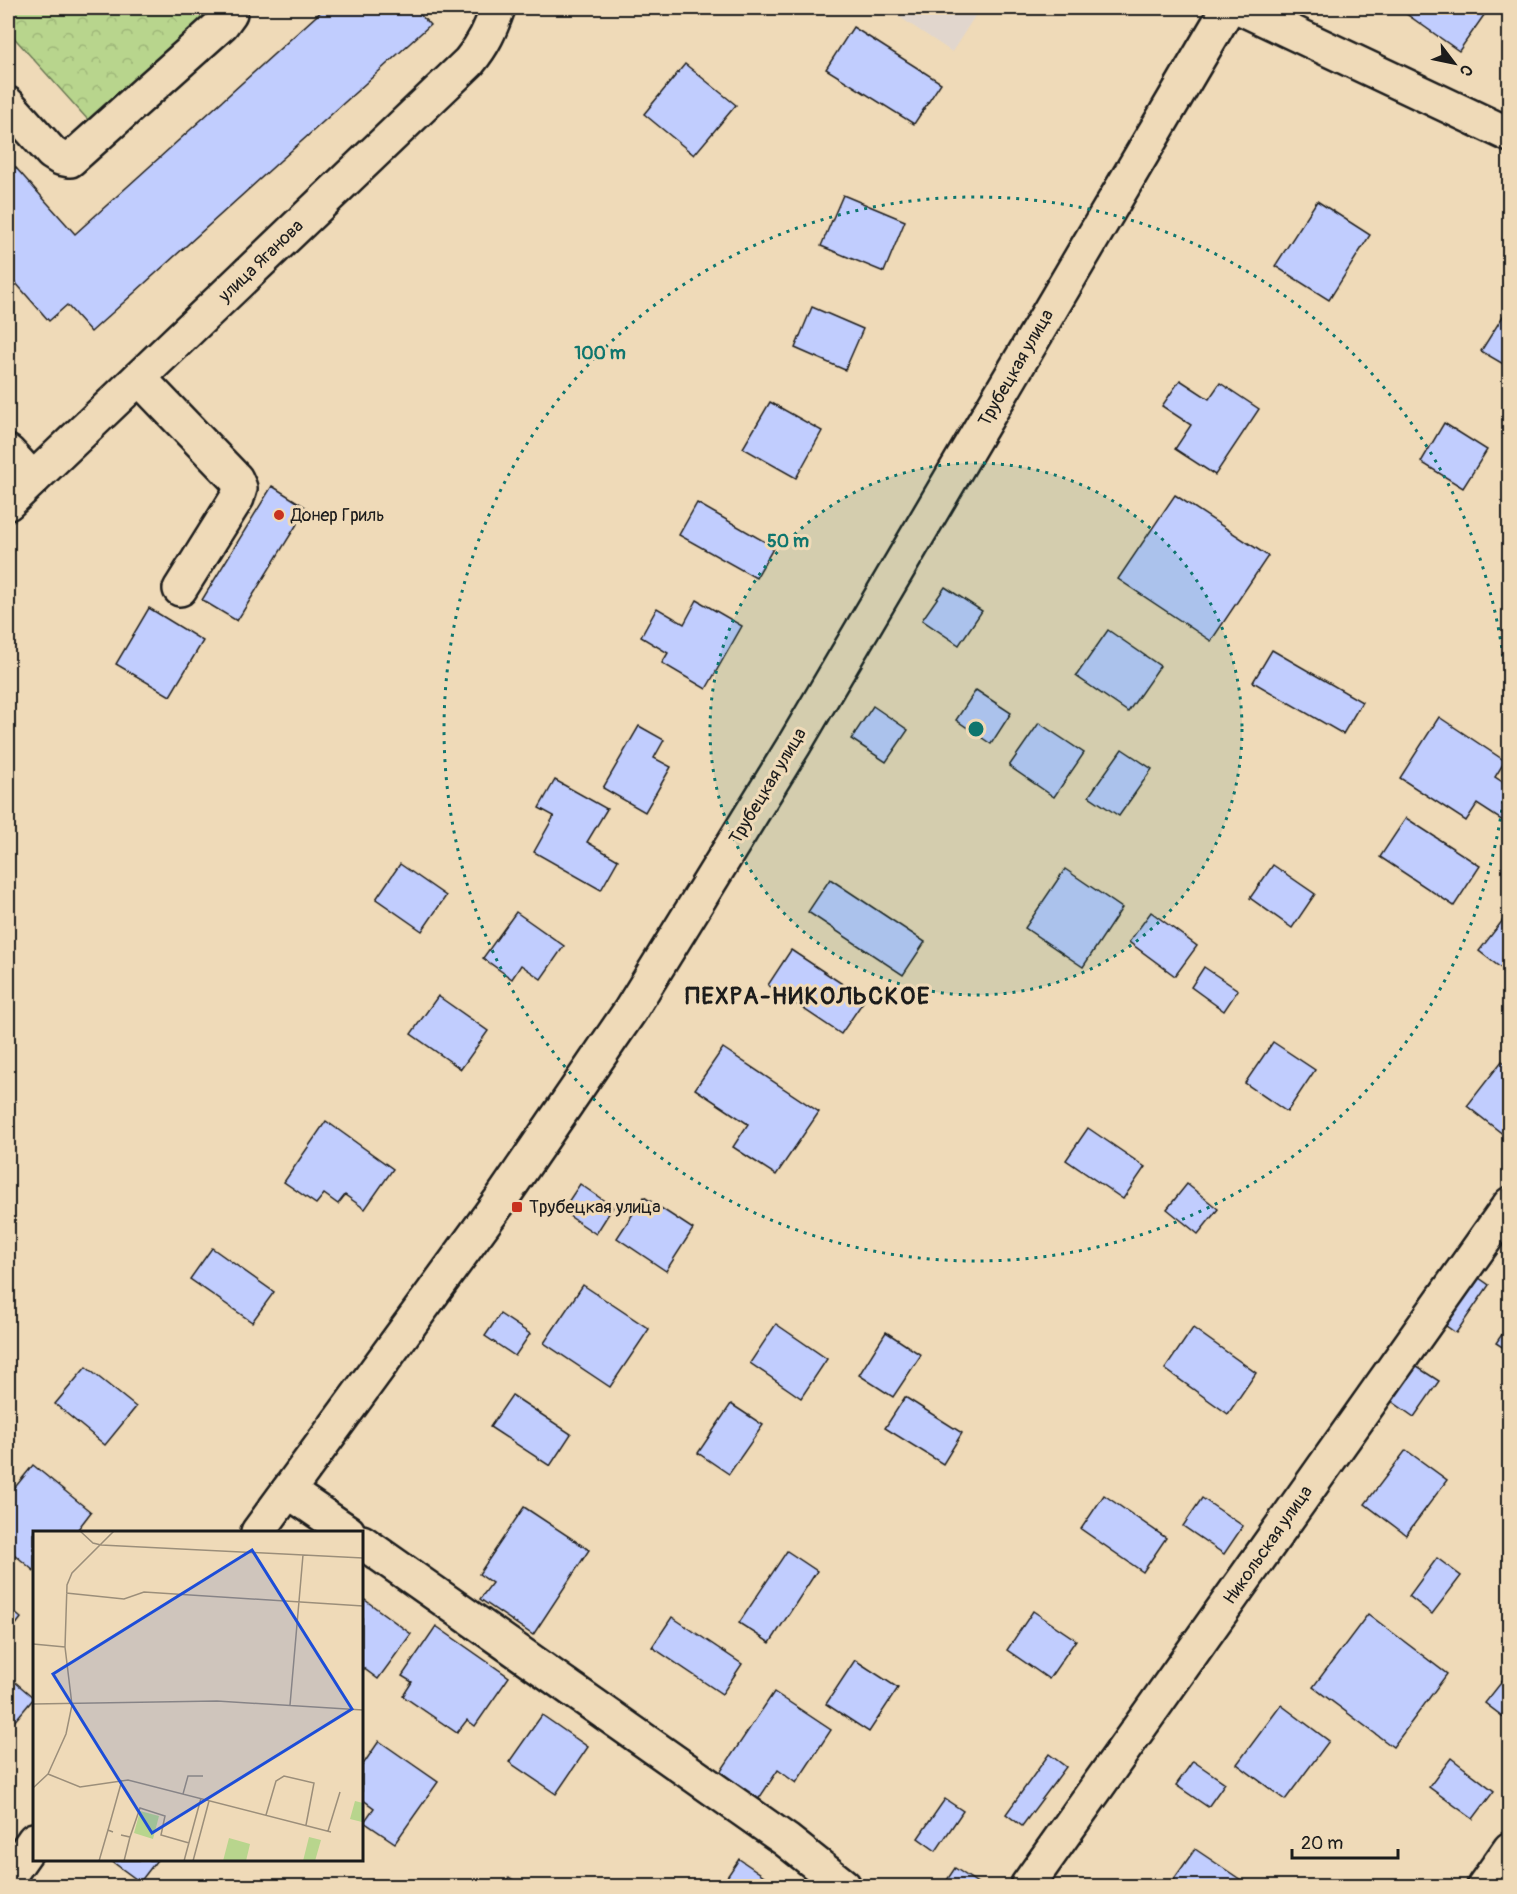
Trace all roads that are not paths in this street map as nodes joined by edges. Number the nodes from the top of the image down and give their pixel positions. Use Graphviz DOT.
graph roads {
  1 [pos="230,8"];
  2 [pos="1228,8"];
  3 [pos="1240,8"];
  4 [pos="492,11"];
  5 [pos="8,104"];
  6 [pos="1509,135"];
  7 [pos="139,378"];
  8 [pos="8,452"];
  9 [pos="33,479"];
  10 [pos="8,503"];
  11 [pos="180,589"];
  12 [pos="1509,1204"];
  13 [pos="288,1491"];
  14 [pos="259,1531"];
  15 [pos="345,1531"];
  16 [pos="363,1543"];
  17 [pos="33,1840"];
  18 [pos="1509,1849"];
  19 [pos="8,1877"];
  20 [pos="844,1887"];
  21 [pos="1027,1887"];
  22 [pos="1484,1887"];
  1 -- 5 [label="street"];
  2 -- 13 [label="street, Трубецкая улица"];
  3 -- 6 [label="street"];
  4 -- 7 [label="street, улица Яганова"];
  7 -- 9 [label="street, улица Яганова"];
  7 -- 11 [label="street"];
  8 -- 9 [label="street"];
  9 -- 10 [label="street, улица Яганова"];
  12 -- 21 [label="street, Никольская улица"];
  13 -- 14 [label="street, Трубецкая улица"];
  13 -- 15 [label="street"];
  16 -- 20 [label="street"];
  17 -- 19 [label="street"];
  18 -- 22 [label="street"];
}
